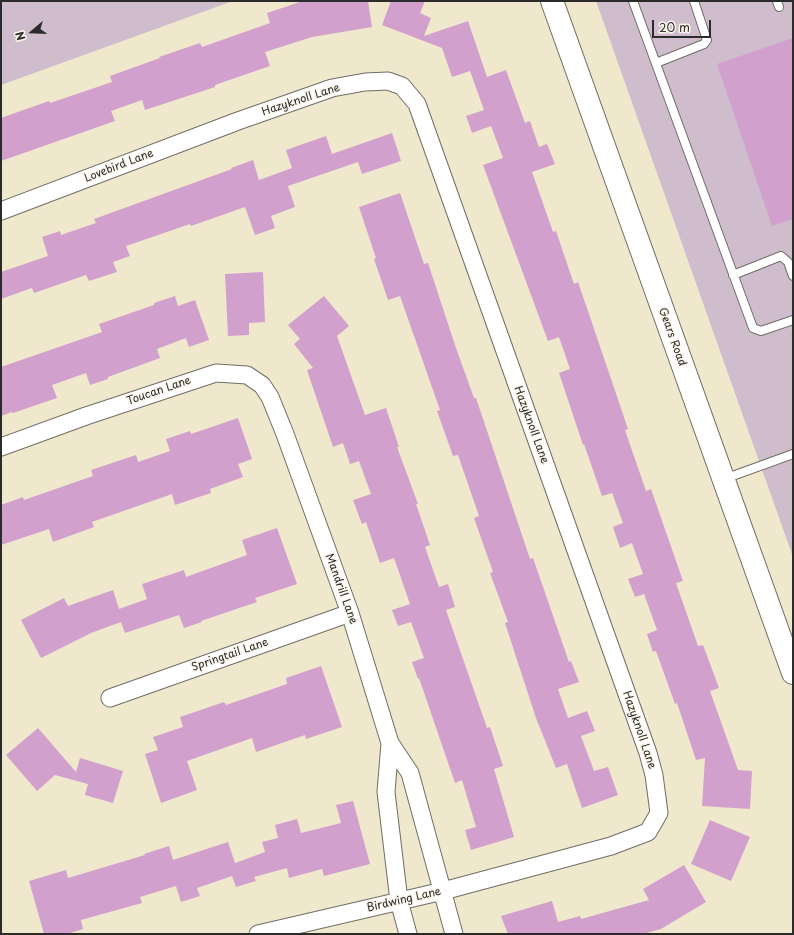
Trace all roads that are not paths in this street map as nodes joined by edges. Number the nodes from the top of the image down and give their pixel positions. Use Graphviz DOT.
graph roads {
  1 [pos="552,1"];
  2 [pos="633,1"];
  3 [pos="694,1"];
  4 [pos="656,63"];
  5 [pos="238,121"];
  6 [pos="1,211"];
  7 [pos="733,275"];
  8 [pos="793,276"];
  9 [pos="793,320"];
  10 [pos="286,438"];
  11 [pos="1,447"];
  12 [pos="793,454"];
  13 [pos="723,480"];
  14 [pos="350,613"];
  15 [pos="793,674"];
  16 [pos="110,698"];
  17 [pos="390,743"];
  18 [pos="549,862"];
  19 [pos="443,891"];
  20 [pos="400,901"];
  21 [pos="258,934"];
  22 [pos="408,934"];
  23 [pos="454,934"];
  1 -- 13 [label="main road, Gears Road"];
  2 -- 4 [label="lane"];
  3 -- 4 [label="lane"];
  4 -- 7 [label="lane"];
  5 -- 6 [label="street, Lovebird Lane"];
  5 -- 18 [label="street, Hazyknoll Lane"];
  7 -- 8 [label="lane"];
  7 -- 9 [label="lane"];
  10 -- 11 [label="street, Toucan Lane"];
  10 -- 14 [label="street, Mandrill Lane"];
  12 -- 13 [label="lane"];
  13 -- 15 [label="main road, Gears Road"];
  14 -- 16 [label="street, Springtail Lane"];
  14 -- 17 [label="street, Mandrill Lane"];
  17 -- 19 [label="street, Mandrill Lane"];
  17 -- 20 [label="street, Mandrill Lane"];
  18 -- 19 [label="street, Birdwing Lane"];
  19 -- 20 [label="street, Birdwing Lane"];
  19 -- 23 [label="street, Mandrill Lane"];
  20 -- 21 [label="street, Birdwing Lane"];
  20 -- 22 [label="street, Mandrill Lane"];
}
